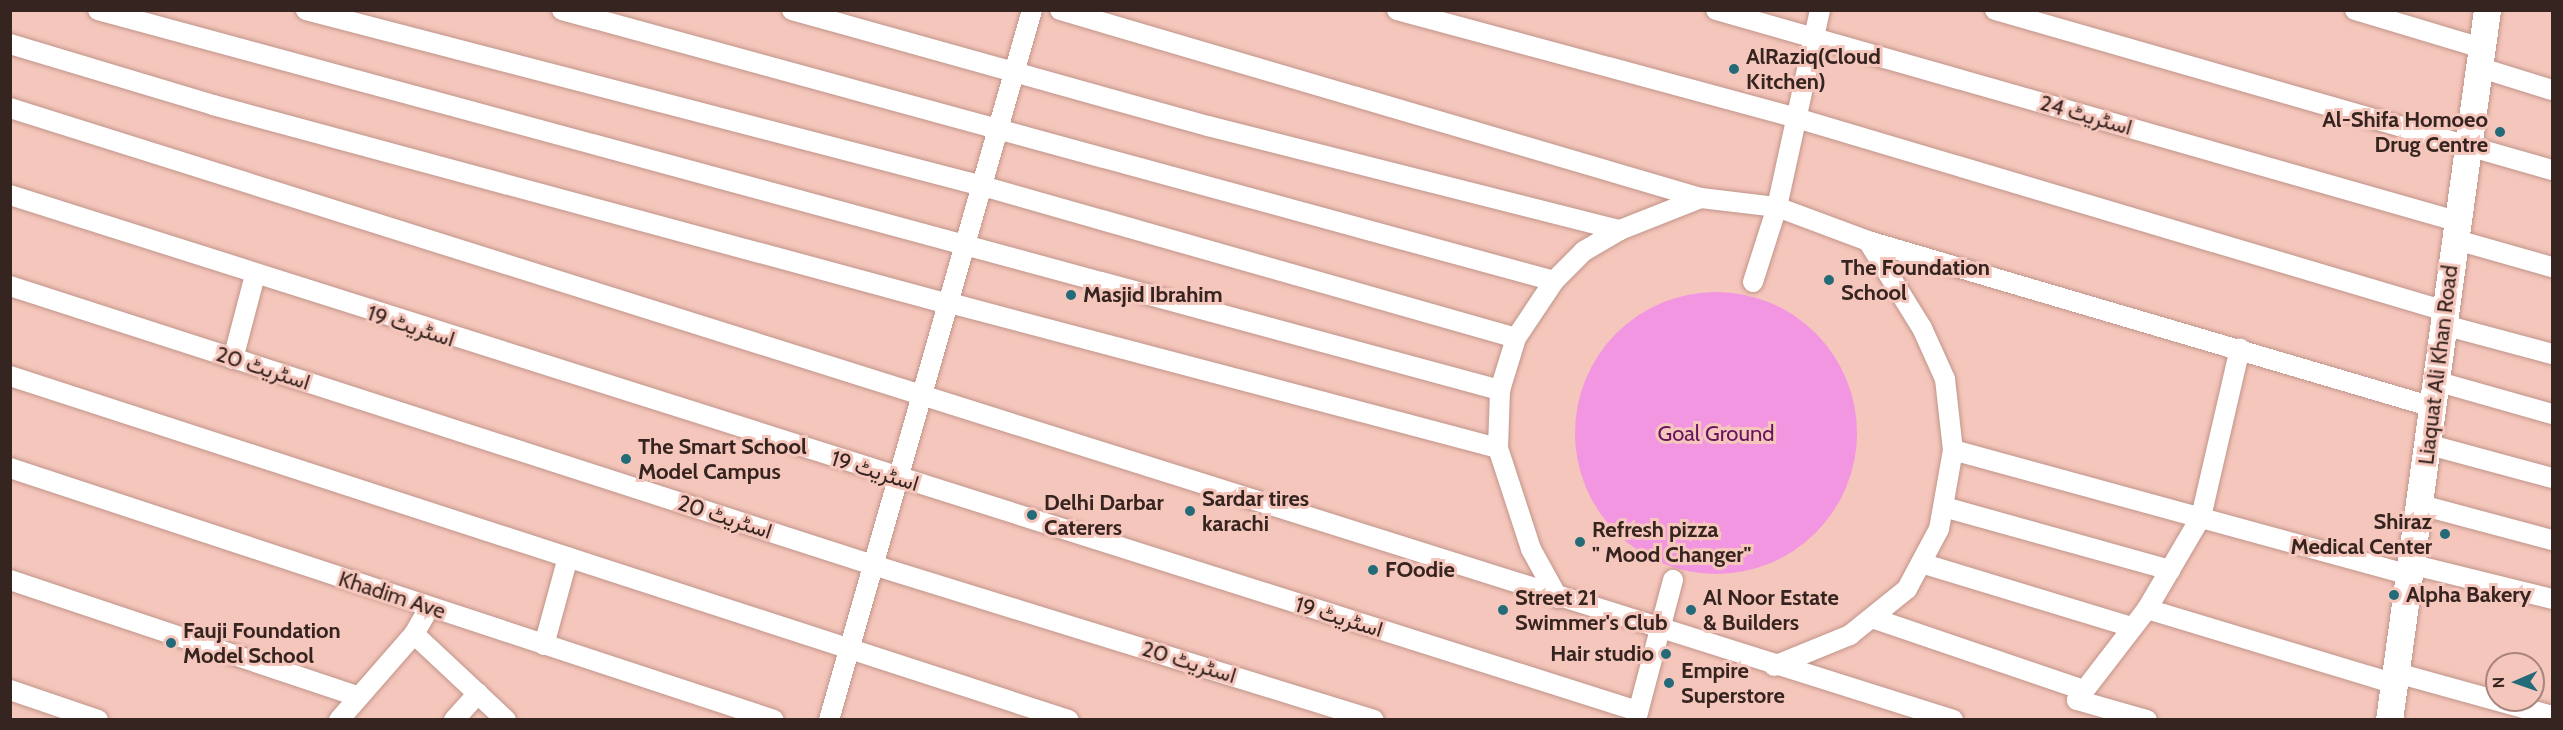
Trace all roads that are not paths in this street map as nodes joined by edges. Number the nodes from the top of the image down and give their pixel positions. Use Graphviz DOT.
graph roads {
  1 [pos="98,10"];
  2 [pos="306,10"];
  3 [pos="562,10"];
  4 [pos="792,10"];
  5 [pos="1060,10"];
  6 [pos="1397,10"];
  7 [pos="1716,10"];
  8 [pos="1820,10"];
  9 [pos="1995,10"];
  10 [pos="2355,10"];
  11 [pos="2487,10"];
  12 [pos="1031,11"];
  13 [pos="1813,38"];
  14 [pos="10,44"];
  15 [pos="2480,58"];
  16 [pos="1016,70"];
  17 [pos="2553,90"];
  18 [pos="10,108"];
  19 [pos="1793,117"];
  20 [pos="996,129"];
  21 [pos="2466,144"];
  22 [pos="2553,170"];
  23 [pos="979,185"];
  24 [pos="10,195"];
  25 [pos="1701,198"];
  26 [pos="1777,207"];
  27 [pos="1620,230"];
  28 [pos="2454,230"];
  29 [pos="1868,241"];
  30 [pos="963,243"];
  31 [pos="2553,267"];
  32 [pos="255,275"];
  33 [pos="1554,281"];
  34 [pos="1753,282"];
  35 [pos="10,286"];
  36 [pos="945,302"];
  37 [pos="2445,318"];
  38 [pos="1516,338"];
  39 [pos="2240,348"];
  40 [pos="2553,354"];
  41 [pos="233,359"];
  42 [pos="10,376"];
  43 [pos="1500,390"];
  44 [pos="918,395"];
  45 [pos="2438,395"];
  46 [pos="2553,414"];
  47 [pos="2430,445"];
  48 [pos="1498,448"];
  49 [pos="1953,450"];
  50 [pos="10,468"];
  51 [pos="897,478"];
  52 [pos="2553,478"];
  53 [pos="2421,505"];
  54 [pos="1944,507"];
  55 [pos="2201,517"];
  56 [pos="2553,540"];
  57 [pos="568,557"];
  58 [pos="1921,564"];
  59 [pos="873,565"];
  60 [pos="2170,570"];
  61 [pos="2412,570"];
  62 [pos="10,580"];
  63 [pos="1673,580"];
  64 [pos="1558,598"];
  65 [pos="2553,599"];
  66 [pos="429,608"];
  67 [pos="2147,609"];
  68 [pos="1872,618"];
  69 [pos="2132,627"];
  70 [pos="1660,632"];
  71 [pos="414,634"];
  72 [pos="544,645"];
  73 [pos="848,648"];
  74 [pos="1774,666"];
  75 [pos="2396,678"];
  76 [pos="2081,689"];
  77 [pos="10,690"];
  78 [pos="478,693"];
  79 [pos="359,697"];
  80 [pos="1637,715"];
  81 [pos="2553,716"];
  82 [pos="1941,718"];
  83 [pos="98,720"];
  84 [pos="339,720"];
  85 [pos="454,720"];
  86 [pos="506,720"];
  87 [pos="774,720"];
  88 [pos="829,720"];
  89 [pos="1069,720"];
  90 [pos="1374,720"];
  91 [pos="2147,720"];
  92 [pos="2389,720"];
  1 -- 30 [label="street"];
  2 -- 23 [label="street"];
  3 -- 20 [label="street"];
  4 -- 16 [label="street"];
  5 -- 25 [label="street"];
  6 -- 19 [label="street"];
  7 -- 13 [label="street, اسٹریٹ 24"];
  8 -- 13 [label="street"];
  9 -- 21 [label="street"];
  10 -- 15 [label="street"];
  11 -- 15 [label="main road, Liaquat Ali Khan Road"];
  12 -- 16 [label="street"];
  13 -- 19 [label="street"];
  13 -- 28 [label="street, اسٹریٹ 24"];
  14 -- 36 [label="street"];
  15 -- 17 [label="street"];
  15 -- 21 [label="main road, Liaquat Ali Khan Road"];
  16 -- 20 [label="street"];
  16 -- 27 [label="street"];
  18 -- 44 [label="street"];
  19 -- 26 [label="street"];
  19 -- 37 [label="street"];
  20 -- 23 [label="street"];
  20 -- 33 [label="street"];
  21 -- 22 [label="street"];
  21 -- 28 [label="main road, Liaquat Ali Khan Road"];
  23 -- 30 [label="street"];
  23 -- 38 [label="street"];
  24 -- 32 [label="street, اسٹریٹ 19"];
  25 -- 26 [label="street"];
  25 -- 27 [label="street"];
  26 -- 29 [label="street"];
  26 -- 34 [label="street"];
  27 -- 33 [label="street"];
  28 -- 31 [label="street, اسٹریٹ 24"];
  28 -- 37 [label="main road, Liaquat Ali Khan Road"];
  29 -- 39 [label="street"];
  29 -- 49 [label="street"];
  30 -- 36 [label="street"];
  30 -- 43 [label="street"];
  32 -- 41 [label="street"];
  32 -- 51 [label="street, اسٹریٹ 19"];
  33 -- 38 [label="street"];
  35 -- 41 [label="street, اسٹریٹ 20"];
  36 -- 44 [label="street"];
  36 -- 48 [label="street"];
  37 -- 40 [label="street"];
  37 -- 45 [label="main road, Liaquat Ali Khan Road"];
  38 -- 43 [label="street"];
  39 -- 45 [label="street"];
  39 -- 55 [label="street"];
  41 -- 59 [label="street, اسٹریٹ 20"];
  42 -- 57 [label="street"];
  43 -- 48 [label="street"];
  44 -- 51 [label="street"];
  44 -- 64 [label="street"];
  45 -- 46 [label="street"];
  45 -- 47 [label="main road, Liaquat Ali Khan Road"];
  47 -- 52 [label="street"];
  47 -- 53 [label="main road, Liaquat Ali Khan Road"];
  48 -- 64 [label="street"];
  49 -- 54 [label="street"];
  49 -- 55 [label="street"];
  50 -- 66 [label="street, Khadim Ave"];
  51 -- 59 [label="street"];
  51 -- 80 [label="street, اسٹریٹ 19"];
  53 -- 56 [label="street"];
  53 -- 61 [label="main road, Liaquat Ali Khan Road"];
  54 -- 58 [label="street"];
  54 -- 60 [label="street"];
  55 -- 60 [label="street"];
  55 -- 61 [label="street"];
  57 -- 72 [label="street"];
  57 -- 73 [label="street"];
  58 -- 68 [label="street"];
  58 -- 69 [label="street"];
  59 -- 73 [label="street"];
  59 -- 90 [label="street, اسٹریٹ 20"];
  60 -- 67 [label="street"];
  61 -- 65 [label="street"];
  61 -- 75 [label="main road, Liaquat Ali Khan Road"];
  62 -- 79 [label="street"];
  63 -- 70 [label="street"];
  64 -- 70 [label="street"];
  66 -- 71 [label="street"];
  66 -- 72 [label="street, Khadim Ave"];
  67 -- 69 [label="street"];
  67 -- 75 [label="street"];
  68 -- 74 [label="street"];
  68 -- 76 [label="street"];
  69 -- 76 [label="street"];
  70 -- 74 [label="street"];
  70 -- 80 [label="street"];
  71 -- 78 [label="street"];
  71 -- 79 [label="street"];
  72 -- 87 [label="street, Khadim Ave"];
  73 -- 88 [label="street"];
  73 -- 89 [label="street"];
  74 -- 82 [label="street"];
  75 -- 81 [label="street"];
  75 -- 92 [label="main road, Liaquat Ali Khan Road"];
  76 -- 91 [label="street"];
  77 -- 83 [label="street"];
  78 -- 85 [label="street"];
  78 -- 86 [label="street"];
  79 -- 84 [label="street"];
}
